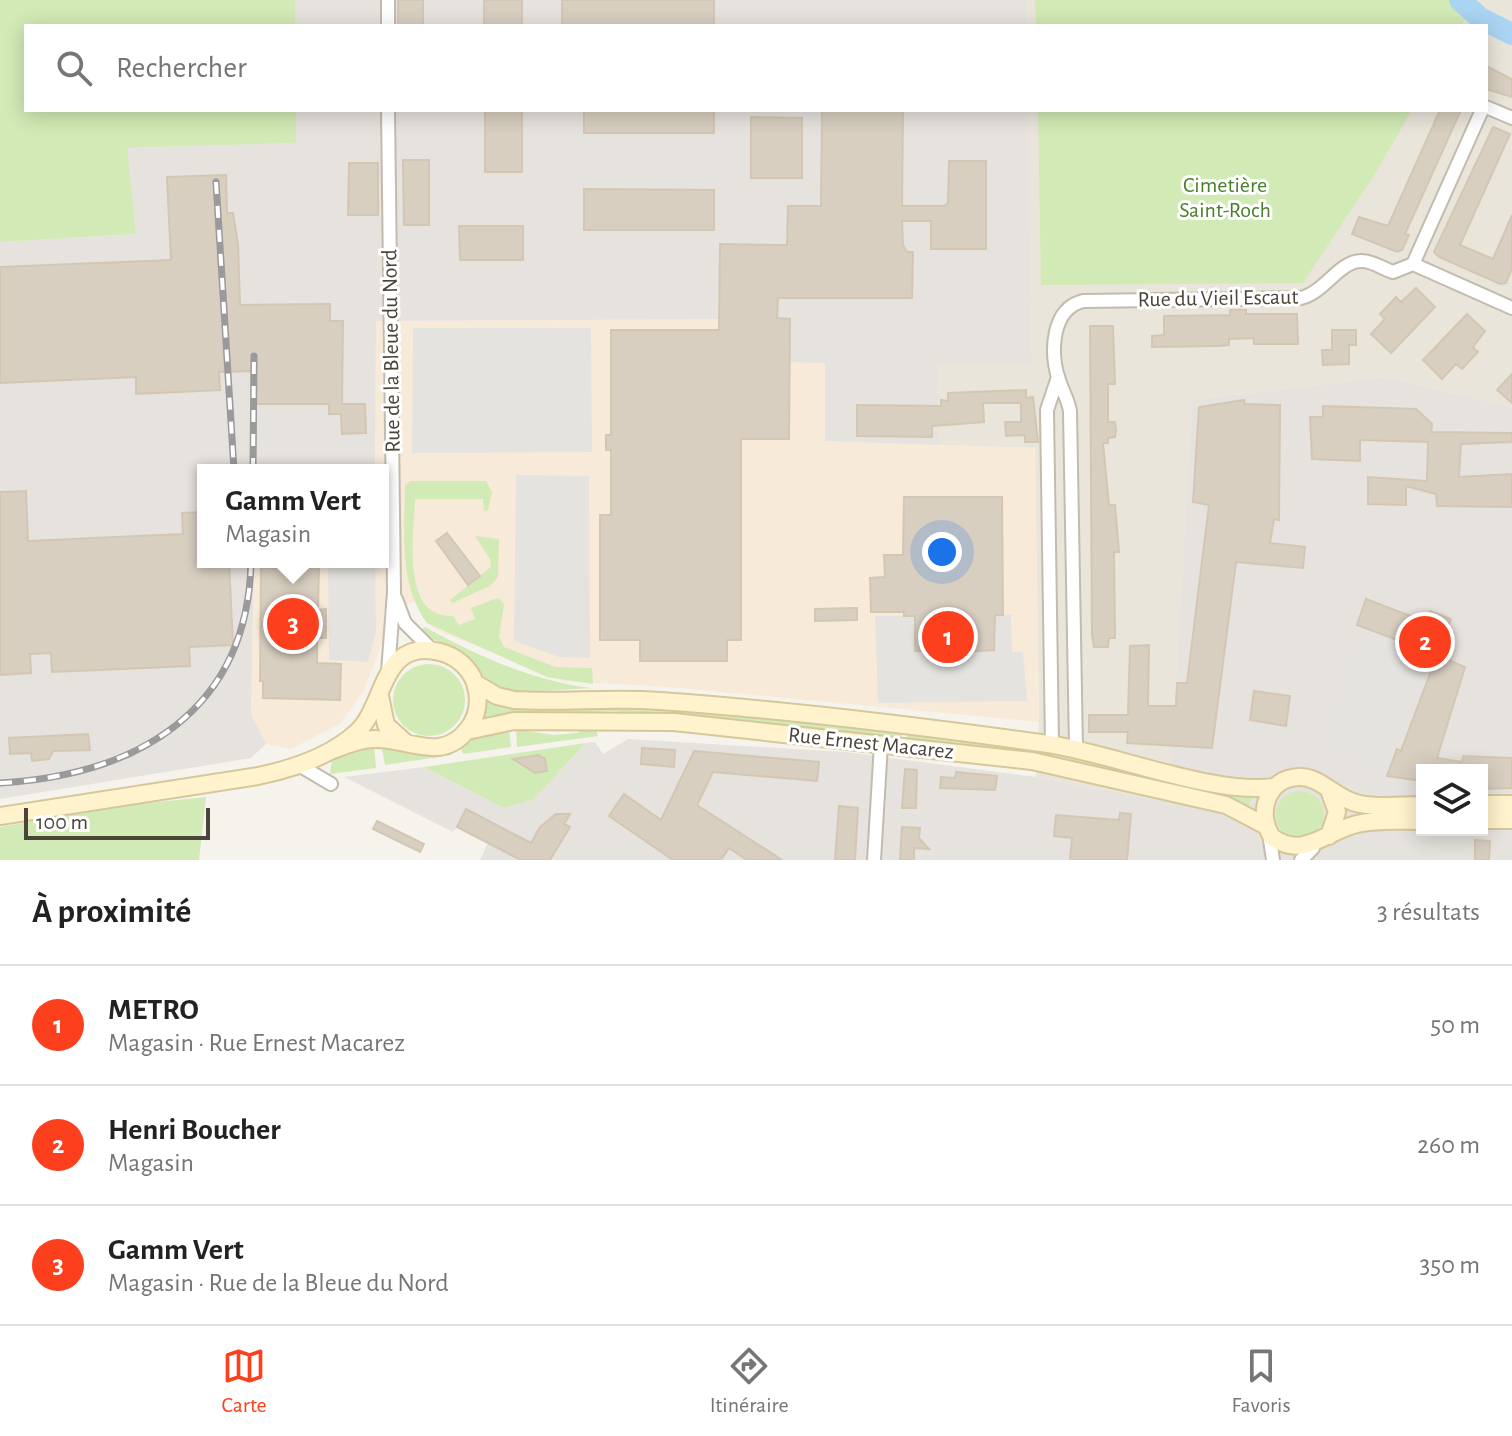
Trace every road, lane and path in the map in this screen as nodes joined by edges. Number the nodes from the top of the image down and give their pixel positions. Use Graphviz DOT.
graph roads {
  1 [pos="388,0"];
  2 [pos="388,24"];
  3 [pos="1488,109"];
  4 [pos="388,112"];
  5 [pos="1482,112"];
  6 [pos="1512,118"];
  7 [pos="1413,264"];
  8 [pos="1512,308"];
  9 [pos="1058,377"];
  10 [pos="394,592"];
  11 [pos="1050,638"];
  12 [pos="1074,638"];
  13 [pos="432,650"];
  14 [pos="388,672"];
  15 [pos="475,683"];
  16 [pos="380,694"];
  17 [pos="467,731"];
  18 [pos="881,744"];
  19 [pos="410,745"];
  20 [pos="1052,745"];
  21 [pos="1076,749"];
  22 [pos="330,751"];
  23 [pos="299,765"];
  24 [pos="331,784"];
  25 [pos="1274,787"];
  26 [pos="1330,793"];
  27 [pos="1488,804"];
  28 [pos="1512,804"];
  29 [pos="1416,805"];
  30 [pos="0,816"];
  31 [pos="1488,820"];
  32 [pos="1512,820"];
  33 [pos="1416,821"];
  34 [pos="1267,830"];
  35 [pos="1329,836"];
  36 [pos="1307,854"];
  37 [pos="874,860"];
  38 [pos="1273,860"];
  1 -- 2 [label="street"];
  3 -- 6 [label="street"];
  4 -- 10 [label="street, Rue de la Bleue du Nord"];
  5 -- 7 [label="street"];
  7 -- 8 [label="street, Rue du Vieil Escaut"];
  7 -- 9 [label="street, Rue du Vieil Escaut"];
  9 -- 11 [label="street, Rue du Vieil Escaut"];
  9 -- 12 [label="street, Rue du Vieil Escaut"];
  10 -- 13 [label="street, Rue de la Bleue du Nord"];
  10 -- 14 [label="street, Rue de la Bleue du Nord"];
  11 -- 12 [label="street"];
  11 -- 20 [label="street, Rue du Vieil Escaut"];
  12 -- 21 [label="street, Rue du Vieil Escaut"];
  13 -- 14 [label="main road"];
  13 -- 15 [label="main road, Rue Ernest Macarez"];
  14 -- 16 [label="main road, Rue Ernest Macarez"];
  15 -- 17 [label="main road"];
  15 -- 20 [label="main road, Rue Ernest Macarez"];
  16 -- 19 [label="main road"];
  16 -- 22 [label="main road, Rue Ernest Macarez"];
  17 -- 18 [label="main road, Rue Ernest Macarez"];
  17 -- 19 [label="main road, Rue Ernest Macarez"];
  18 -- 34 [label="main road, Rue Ernest Macarez"];
  18 -- 37 [label="street"];
  19 -- 22 [label="main road, Rue Ernest Macarez"];
  20 -- 21 [label="main road, Rue Ernest Macarez"];
  21 -- 25 [label="main road, Rue Ernest Macarez"];
  22 -- 23 [label="main road, Rue Ernest Macarez"];
  23 -- 24 [label="street"];
  23 -- 30 [label="main road, Rue Ernest Macarez"];
  25 -- 26 [label="main road, Rue Ernest Macarez"];
  25 -- 34 [label="main road"];
  26 -- 29 [label="main road, Rue Ernest Macarez"];
  26 -- 35 [label="main road"];
  27 -- 28 [label="main road"];
  31 -- 32 [label="main road"];
  33 -- 35 [label="main road, Rue Ernest Macarez"];
  34 -- 36 [label="main road, Rue Ernest Macarez"];
  34 -- 38 [label="street"];
  35 -- 36 [label="main road, Rue Ernest Macarez"];
}
